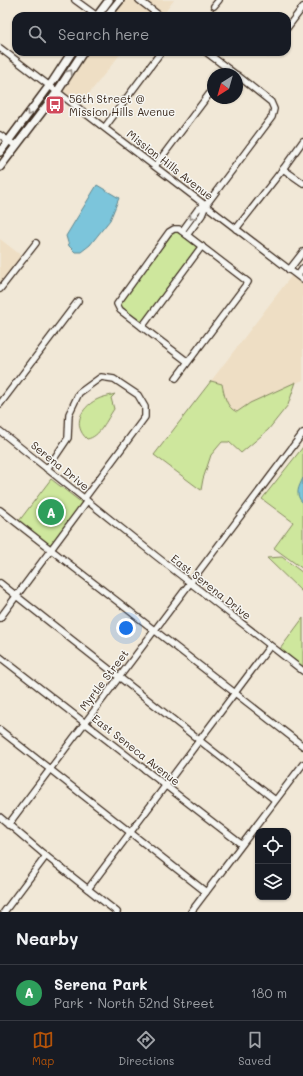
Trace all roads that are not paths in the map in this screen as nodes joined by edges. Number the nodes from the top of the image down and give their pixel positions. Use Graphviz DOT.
graph roads {
  1 [pos="75,0"];
  2 [pos="109,0"];
  3 [pos="120,0"];
  4 [pos="139,0"];
  5 [pos="219,0"];
  6 [pos="214,6"];
  7 [pos="303,7"];
  8 [pos="92,12"];
  9 [pos="100,12"];
  10 [pos="110,12"];
  11 [pos="155,12"];
  12 [pos="291,23"];
  13 [pos="0,48"];
  14 [pos="69,56"];
  15 [pos="80,56"];
  16 [pos="158,56"];
  17 [pos="210,56"];
  18 [pos="223,68"];
  19 [pos="243,80"];
  20 [pos="49,86"];
  21 [pos="57,92"];
  22 [pos="207,97"];
  23 [pos="105,127"];
  24 [pos="0,135"];
  25 [pos="8,141"];
  26 [pos="303,141"];
  27 [pos="16,146"];
  28 [pos="0,152"];
  29 [pos="155,166"];
  30 [pos="0,167"];
  31 [pos="283,169"];
  32 [pos="303,183"];
  33 [pos="206,205"];
  34 [pos="236,229"];
  35 [pos="182,231"];
  36 [pos="188,235"];
  37 [pos="36,243"];
  38 [pos="202,246"];
  39 [pos="303,252"];
  40 [pos="303,268"];
  41 [pos="290,270"];
  42 [pos="298,275"];
  43 [pos="303,280"];
  44 [pos="0,290"];
  45 [pos="78,301"];
  46 [pos="142,327"];
  47 [pos="188,362"];
  48 [pos="176,378"];
  49 [pos="0,404"];
  50 [pos="0,431"];
  51 [pos="303,434"];
  52 [pos="47,469"];
  53 [pos="86,500"];
  54 [pos="0,510"];
  55 [pos="107,518"];
  56 [pos="52,550"];
  57 [pos="0,583"];
  58 [pos="190,583"];
  59 [pos="17,596"];
  60 [pos="0,618"];
  61 [pos="154,630"];
  62 [pos="270,646"];
  63 [pos="0,657"];
  64 [pos="303,671"];
  65 [pos="119,677"];
  66 [pos="235,693"];
  67 [pos="84,723"];
  68 [pos="0,730"];
  69 [pos="200,741"];
  70 [pos="303,746"];
  71 [pos="303,764"];
  72 [pos="49,770"];
  73 [pos="166,786"];
  74 [pos="275,800"];
  75 [pos="0,817"];
  76 [pos="8,825"];
  77 [pos="130,833"];
  78 [pos="242,844"];
  79 [pos="46,856"];
  80 [pos="88,889"];
  81 [pos="206,892"];
  82 [pos="4,912"];
  83 [pos="117,912"];
  84 [pos="191,912"];
  1 -- 8 [label="street"];
  2 -- 9 [label="main road"];
  3 -- 10 [label="main road"];
  4 -- 11 [label="street"];
  5 -- 6 [label="street"];
  7 -- 12 [label="street"];
  13 -- 20 [label="street, Mission Hills Avenue"];
  14 -- 20 [label="main road"];
  21 -- 15 [label="main road, one-way"];
  16 -- 23 [label="street"];
  17 -- 18 [label="street"];
  19 -- 33 [label="street"];
  20 -- 21 [label="street, Mission Hills Avenue"];
  20 -- 25 [label="main road, one-way"];
  21 -- 23 [label="street, Mission Hills Avenue"];
  21 -- 27 [label="main road"];
  22 -- 29 [label="street"];
  23 -- 29 [label="street, Mission Hills Avenue"];
  24 -- 25 [label="street"];
  25 -- 27 [label="street"];
  25 -- 28 [label="main road"];
  26 -- 31 [label="street"];
  27 -- 30 [label="main road"];
  29 -- 33 [label="street, Mission Hills Avenue"];
  31 -- 32 [label="street"];
  31 -- 34 [label="street"];
  33 -- 34 [label="street, Mission Hills Avenue"];
  33 -- 35 [label="street, one-way"];
  33 -- 36 [label="street"];
  34 -- 41 [label="street, Mission Hills Avenue"];
  35 -- 36 [label="street"];
  35 -- 46 [label="street"];
  36 -- 38 [label="street"];
  37 -- 44 [label="street"];
  38 -- 46 [label="street"];
  38 -- 47 [label="street"];
  39 -- 41 [label="street"];
  40 -- 42 [label="street"];
  41 -- 42 [label="street, Mission Hills Avenue"];
  42 -- 43 [label="street, Mission Hills Avenue"];
  45 -- 49 [label="street"];
  46 -- 47 [label="street"];
  47 -- 48 [label="street"];
  50 -- 52 [label="street, Serena Drive"];
  51 -- 58 [label="street, Myrtle Street"];
  52 -- 53 [label="street, Serena Drive"];
  52 -- 53 [label="street"];
  53 -- 55 [label="street, Serena Drive"];
  53 -- 56 [label="street"];
  54 -- 56 [label="street"];
  55 -- 58 [label="street, East Serena Drive"];
  56 -- 59 [label="street"];
  56 -- 61 [label="street"];
  57 -- 59 [label="street"];
  58 -- 61 [label="street, Myrtle Street"];
  58 -- 62 [label="street, East Serena Drive"];
  59 -- 60 [label="street"];
  59 -- 65 [label="street"];
  61 -- 65 [label="street, Myrtle Street"];
  61 -- 66 [label="street"];
  62 -- 64 [label="street, East Serena Drive"];
  62 -- 66 [label="street"];
  63 -- 67 [label="street, East Seneca Avenue"];
  65 -- 67 [label="street, Myrtle Street"];
  65 -- 69 [label="street"];
  66 -- 69 [label="street"];
  66 -- 70 [label="street"];
  67 -- 72 [label="street, Myrtle Street"];
  67 -- 73 [label="street, East Seneca Avenue"];
  68 -- 72 [label="street"];
  69 -- 73 [label="street"];
  69 -- 74 [label="street"];
  71 -- 74 [label="street"];
  72 -- 76 [label="street, Myrtle Street"];
  72 -- 77 [label="street"];
  73 -- 77 [label="street"];
  73 -- 78 [label="street, East Seneca Avenue"];
  74 -- 78 [label="street"];
  75 -- 76 [label="street"];
  76 -- 79 [label="street"];
  77 -- 80 [label="street"];
  77 -- 81 [label="street"];
  78 -- 81 [label="street"];
  79 -- 80 [label="street"];
  79 -- 82 [label="street"];
  80 -- 83 [label="street"];
  81 -- 84 [label="street"];
}
